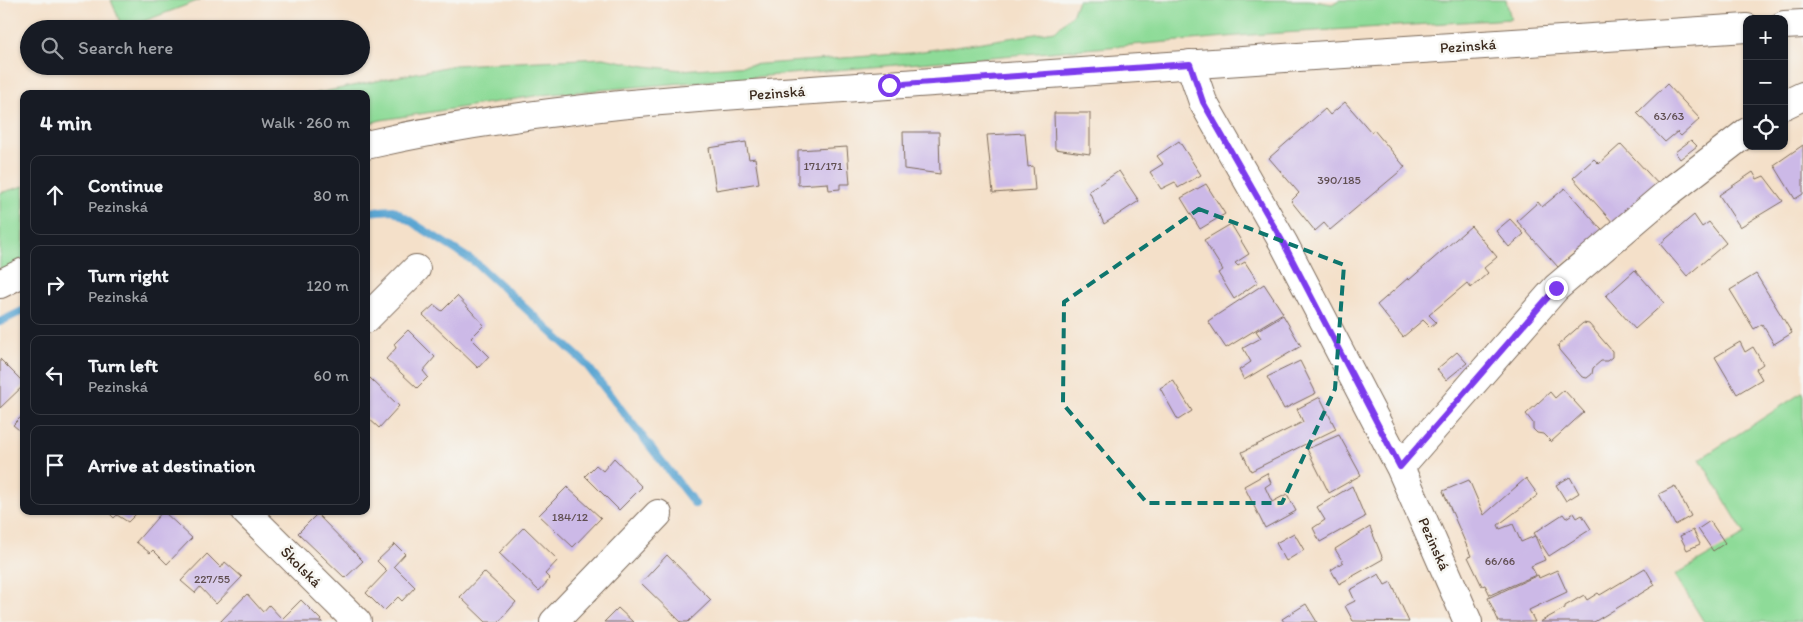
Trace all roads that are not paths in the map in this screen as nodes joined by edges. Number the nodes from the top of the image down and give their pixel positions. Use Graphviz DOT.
graph roads {
  1 [pos="1803,24"];
  2 [pos="1788,25"];
  3 [pos="1743,28"];
  4 [pos="1190,64"];
  5 [pos="1803,96"];
  6 [pos="1788,103"];
  7 [pos="1743,135"];
  8 [pos="370,144"];
  9 [pos="416,269"];
  10 [pos="20,274"];
  11 [pos="0,284"];
  12 [pos="370,314"];
  13 [pos="1400,467"];
  14 [pos="658,514"];
  15 [pos="249,515"];
  16 [pos="357,622"];
  17 [pos="554,622"];
  18 [pos="1468,622"];
  1 -- 2 [label="street"];
  3 -- 4 [label="street, Pezinská"];
  4 -- 8 [label="street, Pezinská"];
  4 -- 13 [label="street, Pezinská"];
  5 -- 6 [label="street"];
  7 -- 13 [label="street"];
  9 -- 12 [label="street"];
  10 -- 11 [label="street"];
  13 -- 18 [label="street, Pezinská"];
  14 -- 17 [label="street"];
  15 -- 16 [label="street, Školská"];
}
